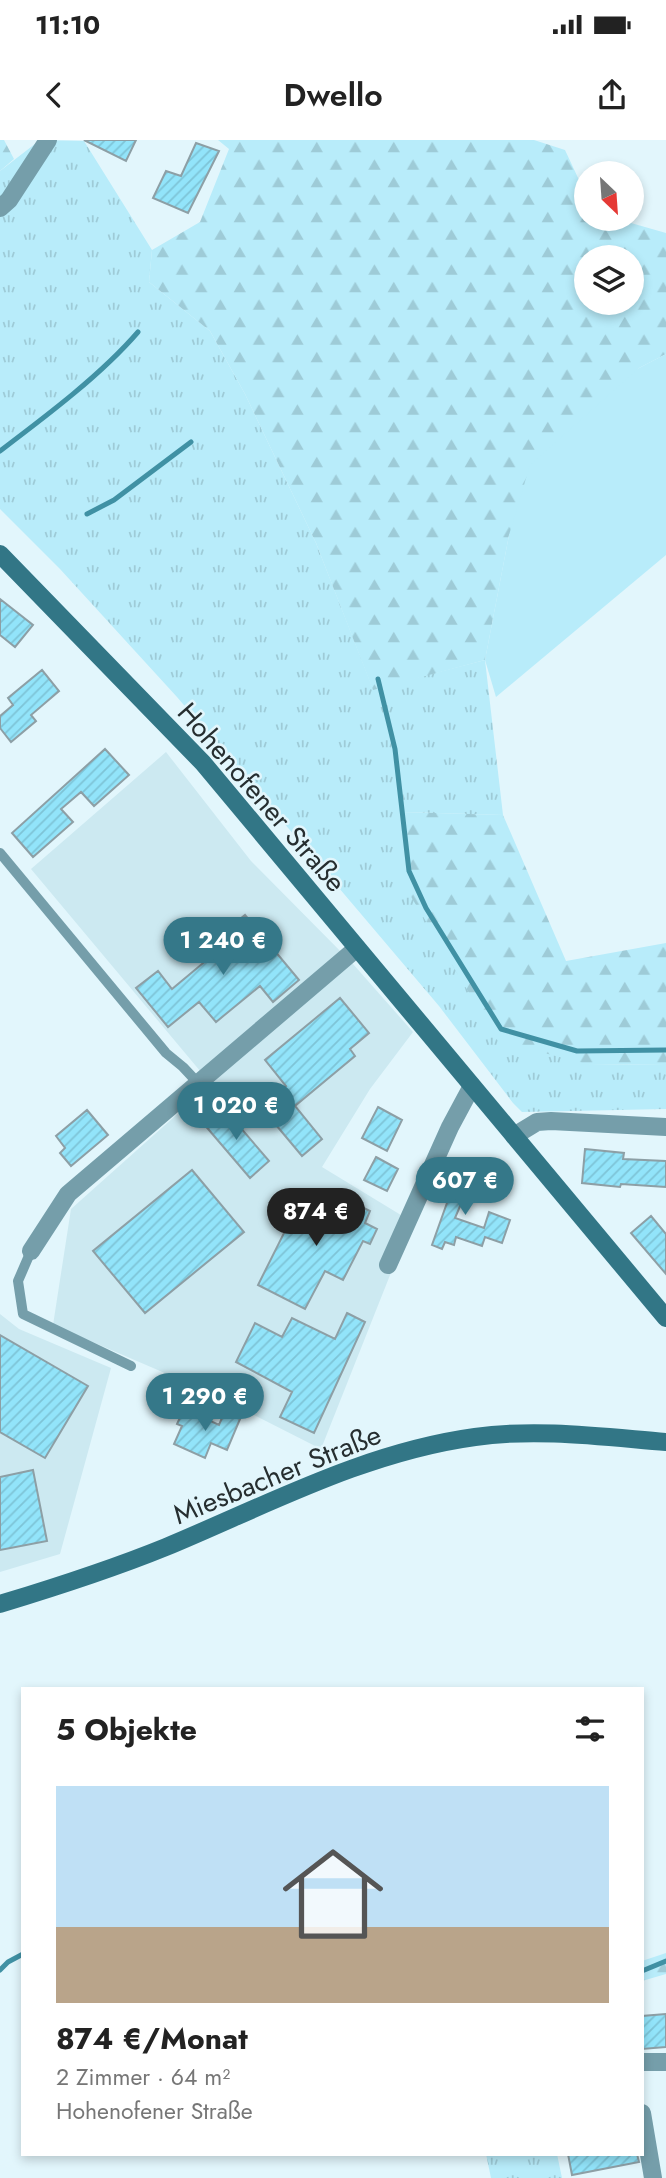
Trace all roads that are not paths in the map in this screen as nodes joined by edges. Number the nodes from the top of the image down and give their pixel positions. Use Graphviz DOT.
graph roads {
  1 [pos="48,140"];
  2 [pos="0,208"];
  3 [pos="0,554"];
  4 [pos="0,853"];
  5 [pos="357,948"];
  6 [pos="198,1083"];
  7 [pos="472,1086"];
  8 [pos="666,1127"];
  9 [pos="514,1136"];
  10 [pos="31,1251"];
  11 [pos="388,1265"];
  12 [pos="666,1318"];
  13 [pos="131,1366"];
  14 [pos="666,1443"];
  15 [pos="0,1604"];
  16 [pos="644,2062"];
  17 [pos="666,2062"];
  18 [pos="644,2125"];
  19 [pos="653,2178"];
  1 -- 2 [label="street"];
  3 -- 5 [label="main road, Hohenofener Straße"];
  4 -- 6 [label="lane"];
  5 -- 6 [label="street"];
  5 -- 7 [label="main road, Hohenofener Straße"];
  6 -- 10 [label="street"];
  7 -- 9 [label="main road, Hohenofener Straße"];
  7 -- 11 [label="street"];
  8 -- 9 [label="street"];
  9 -- 12 [label="main road, Hohenofener Straße"];
  10 -- 13 [label="lane"];
  14 -- 15 [label="main road, Miesbacher Straße"];
  16 -- 17 [label="street"];
  18 -- 19 [label="street"];
}
